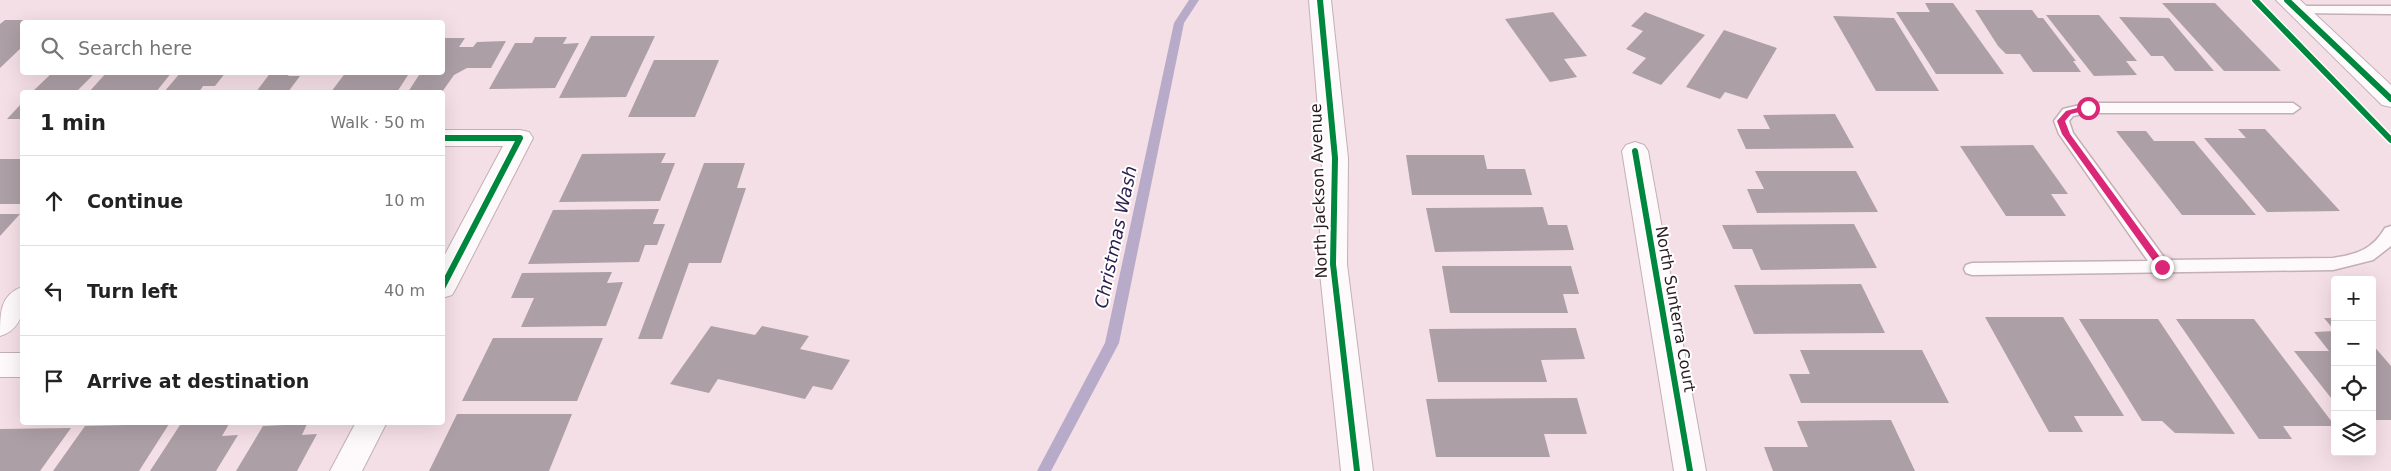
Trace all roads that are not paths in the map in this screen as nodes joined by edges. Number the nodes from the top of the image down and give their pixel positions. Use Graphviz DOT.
graph roads {
  1 [pos="1320,0"];
  2 [pos="2292,5"];
  3 [pos="2391,10"];
  4 [pos="2391,100"];
  5 [pos="2294,108"];
  6 [pos="445,138"];
  7 [pos="1635,151"];
  8 [pos="2391,232"];
  9 [pos="2162,267"];
  10 [pos="1972,269"];
  11 [pos="445,282"];
  12 [pos="20,300"];
  13 [pos="0,325"];
  14 [pos="0,365"];
  15 [pos="20,365"];
  16 [pos="370,425"];
  17 [pos="346,471"];
  18 [pos="1357,471"];
  19 [pos="1690,471"];
  1 -- 18 [label="street, North Jackson Avenue"];
  2 -- 3 [label="lane"];
  2 -- 4 [label="street"];
  5 -- 9 [label="lane"];
  6 -- 11 [label="street"];
  7 -- 19 [label="street, North Sunterra Court"];
  8 -- 9 [label="lane"];
  9 -- 10 [label="lane"];
  12 -- 13 [label="street"];
  14 -- 15 [label="street"];
  16 -- 17 [label="street"];
}
